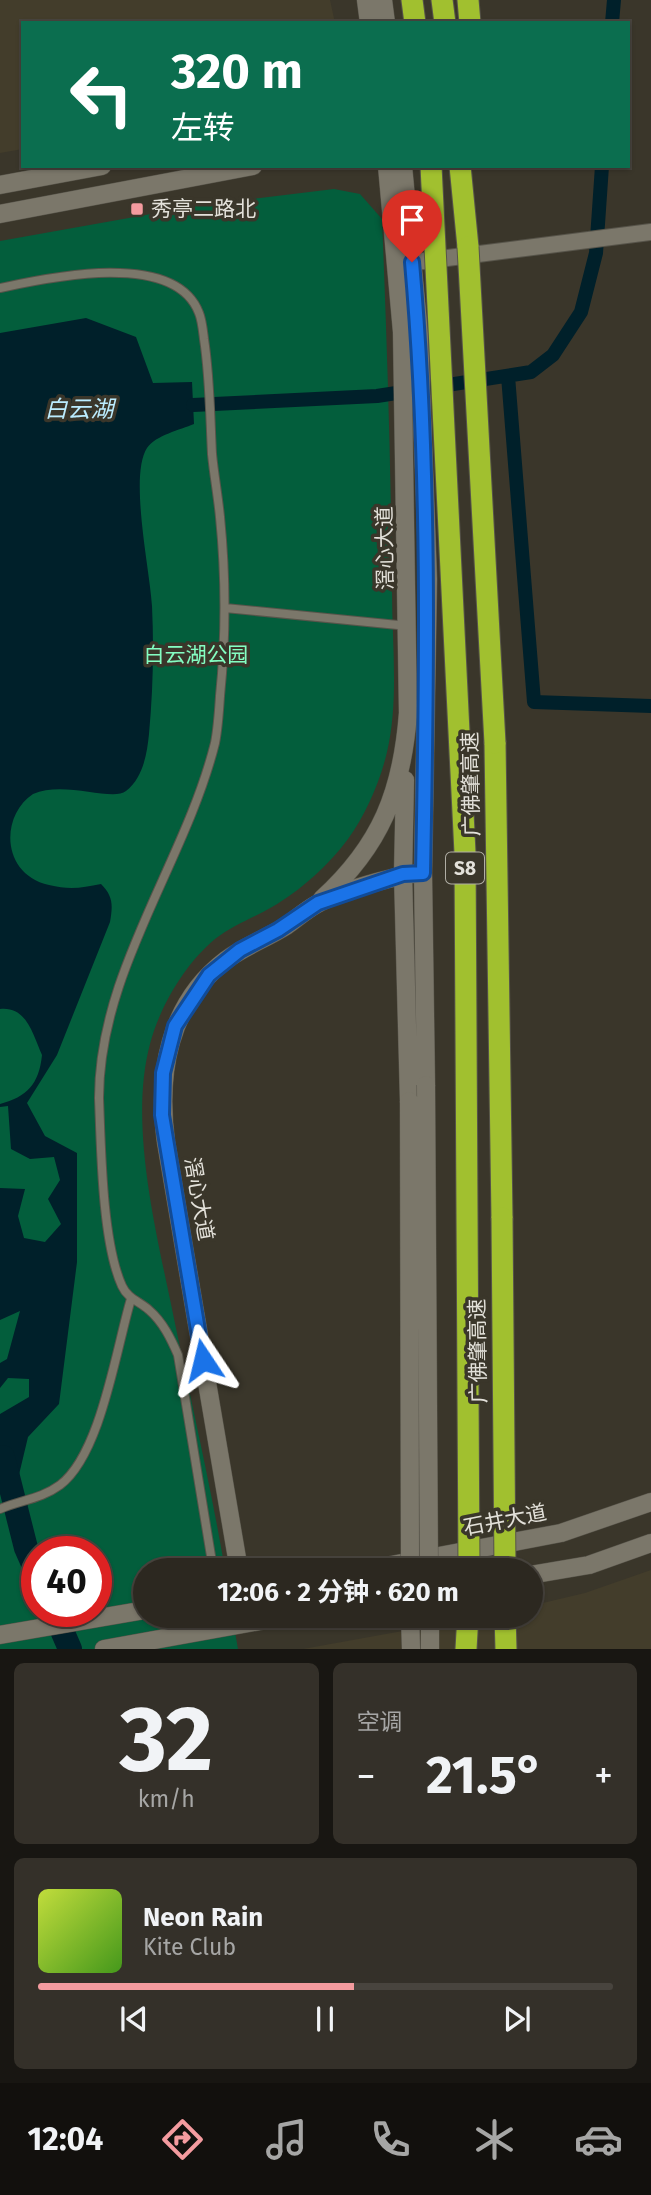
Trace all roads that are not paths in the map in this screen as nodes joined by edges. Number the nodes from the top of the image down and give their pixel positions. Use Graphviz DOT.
graph roads {
  1 [pos="366,0"];
  2 [pos="383,0"];
  3 [pos="412,0"];
  4 [pos="442,0"];
  5 [pos="468,0"];
  6 [pos="369,21"];
  7 [pos="386,21"];
  8 [pos="415,21"];
  9 [pos="444,21"];
  10 [pos="470,21"];
  11 [pos="91,168"];
  12 [pos="242,168"];
  13 [pos="387,168"];
  14 [pos="403,168"];
  15 [pos="431,168"];
  16 [pos="460,168"];
  17 [pos="473,168"];
  18 [pos="0,184"];
  19 [pos="0,214"];
  20 [pos="651,232"];
  21 [pos="468,247"];
  22 [pos="404,263"];
  23 [pos="0,288"];
  24 [pos="414,436"];
  25 [pos="225,608"];
  26 [pos="408,626"];
  27 [pos="417,713"];
  28 [pos="423,873"];
  29 [pos="403,874"];
  30 [pos="318,903"];
  31 [pos="131,1299"];
  32 [pos="651,1502"];
  33 [pos="3,1508"];
  34 [pos="651,1542"];
  35 [pos="211,1558"];
  36 [pos="237,1558"];
  37 [pos="410,1558"];
  38 [pos="429,1558"];
  39 [pos="429,1558"];
  40 [pos="470,1558"];
  41 [pos="505,1558"];
  42 [pos="543,1573"];
  43 [pos="133,1612"];
  44 [pos="219,1628"];
  45 [pos="410,1628"];
  46 [pos="430,1628"];
  47 [pos="469,1628"];
  48 [pos="505,1628"];
  49 [pos="7,1633"];
  50 [pos="104,1649"];
  51 [pos="411,1649"];
  52 [pos="430,1649"];
  53 [pos="468,1649"];
  54 [pos="506,1649"];
  1 -- 6 [label="street"];
  2 -- 7 [label="street"];
  3 -- 8 [label="highway"];
  4 -- 9 [label="highway"];
  5 -- 10 [label="highway"];
  11 -- 18 [label="street"];
  12 -- 19 [label="street"];
  13 -- 22 [label="street, 滘心大道"];
  14 -- 22 [label="street, 滘心大道"];
  15 -- 40 [label="highway, 广佛肇高速 / S8, bridge"];
  16 -- 21 [label="highway, 广佛肇高速 / S8"];
  17 -- 21 [label="highway"];
  20 -- 22 [label="street"];
  21 -- 41 [label="highway, 广佛肇高速 / S8, bridge"];
  22 -- 24 [label="street, 滘心大道"];
  23 -- 25 [label="lane"];
  24 -- 26 [label="street, 滘心大道"];
  24 -- 27 [label="street, 滘心大道"];
  25 -- 26 [label="lane"];
  25 -- 31 [label="lane"];
  26 -- 27 [label="street, 滘心大道"];
  27 -- 28 [label="street"];
  27 -- 29 [label="street"];
  27 -- 30 [label="street, 滘心大道"];
  28 -- 29 [label="street, 滘心大道"];
  28 -- 38 [label="street, bridge"];
  29 -- 30 [label="street, 滘心大道"];
  29 -- 37 [label="street, bridge"];
  30 -- 36 [label="street, 滘心大道"];
  31 -- 33 [label="lane"];
  31 -- 35 [label="lane"];
  32 -- 39 [label="street, 石井大道"];
  34 -- 42 [label="street"];
  43 -- 49 [label="street"];
  44 -- 50 [label="street"];
  45 -- 51 [label="street"];
  46 -- 52 [label="street"];
  47 -- 53 [label="highway"];
  48 -- 54 [label="highway"];
}
